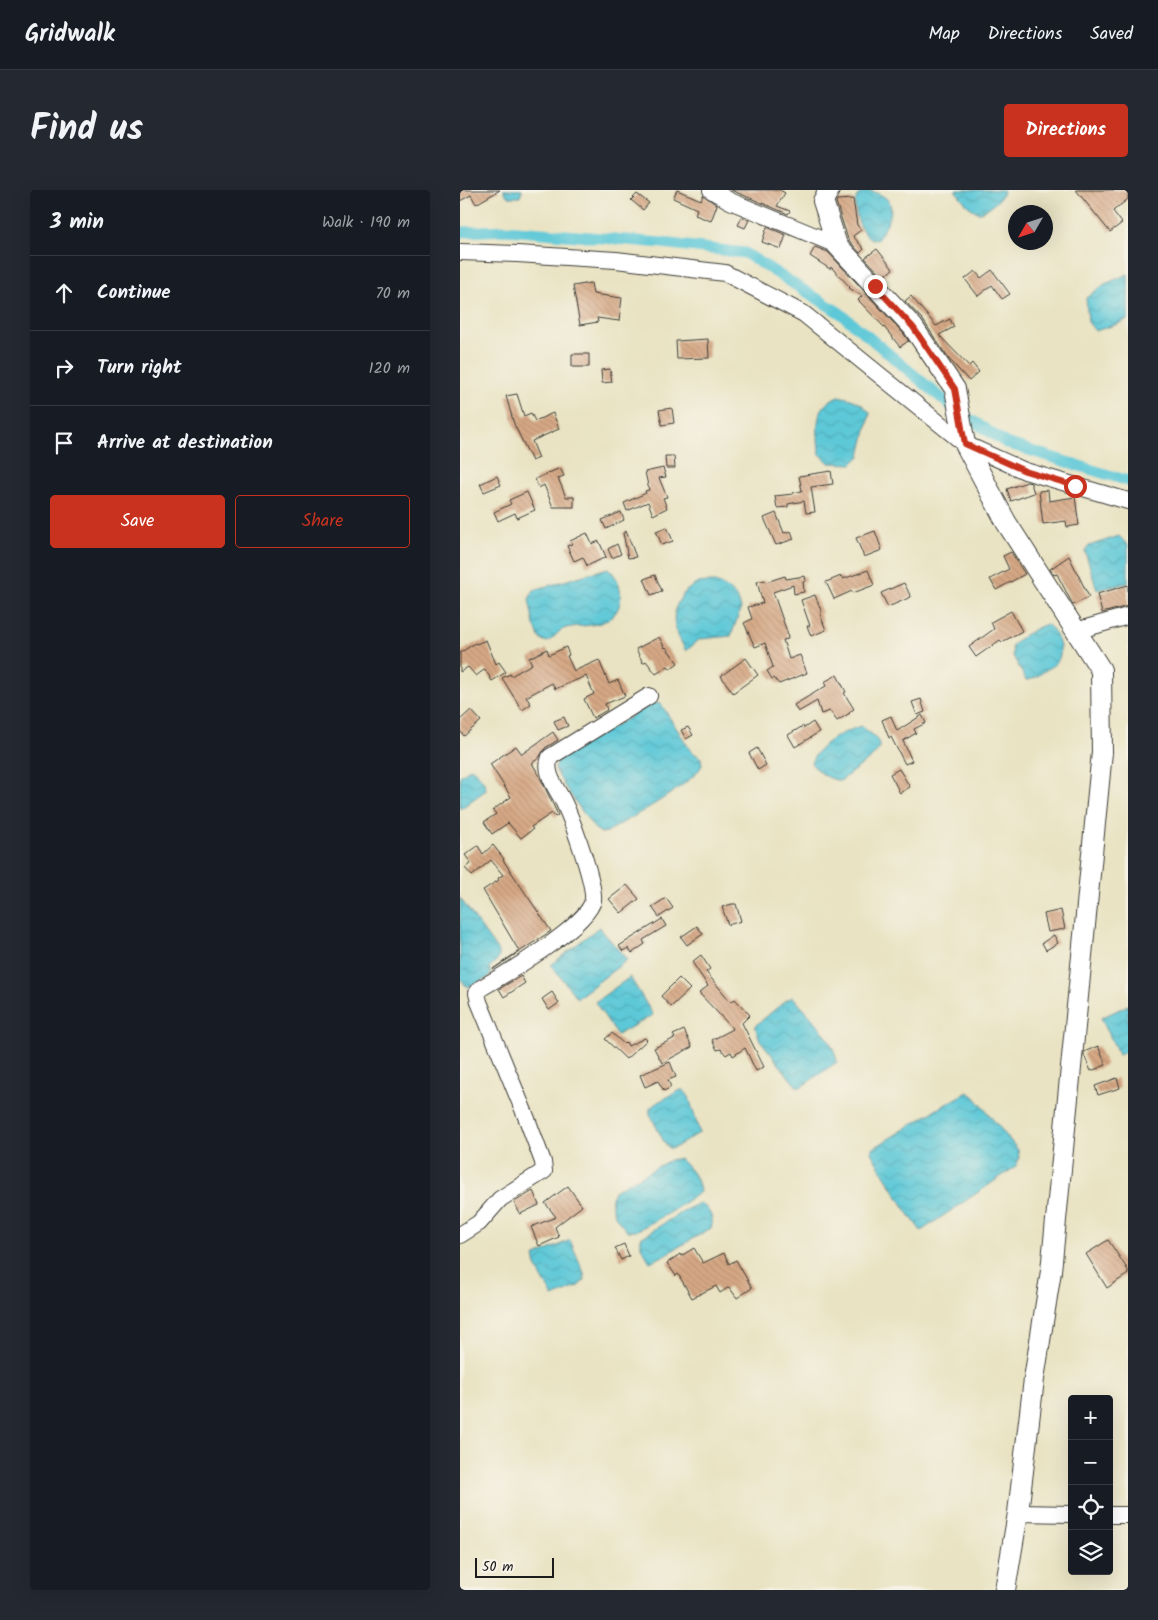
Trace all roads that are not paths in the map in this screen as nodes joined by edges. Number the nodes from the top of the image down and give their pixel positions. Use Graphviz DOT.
graph roads {
  1 [pos="712,190"];
  2 [pos="829,190"];
  3 [pos="837,245"];
  4 [pos="460,252"];
  5 [pos="965,444"];
  6 [pos="1128,501"];
  7 [pos="1128,616"];
  8 [pos="1076,631"];
  9 [pos="649,696"];
  10 [pos="460,1235"];
  11 [pos="1018,1513"];
  12 [pos="1068,1514"];
  13 [pos="1113,1515"];
  14 [pos="1128,1515"];
  15 [pos="1005,1590"];
  1 -- 3 [label="street"];
  2 -- 3 [label="main road"];
  3 -- 5 [label="main road"];
  4 -- 5 [label="street"];
  5 -- 6 [label="street"];
  5 -- 8 [label="main road"];
  7 -- 8 [label="street"];
  8 -- 11 [label="main road"];
  9 -- 10 [label="street"];
  11 -- 12 [label="street"];
  11 -- 15 [label="main road"];
  13 -- 14 [label="street"];
}
